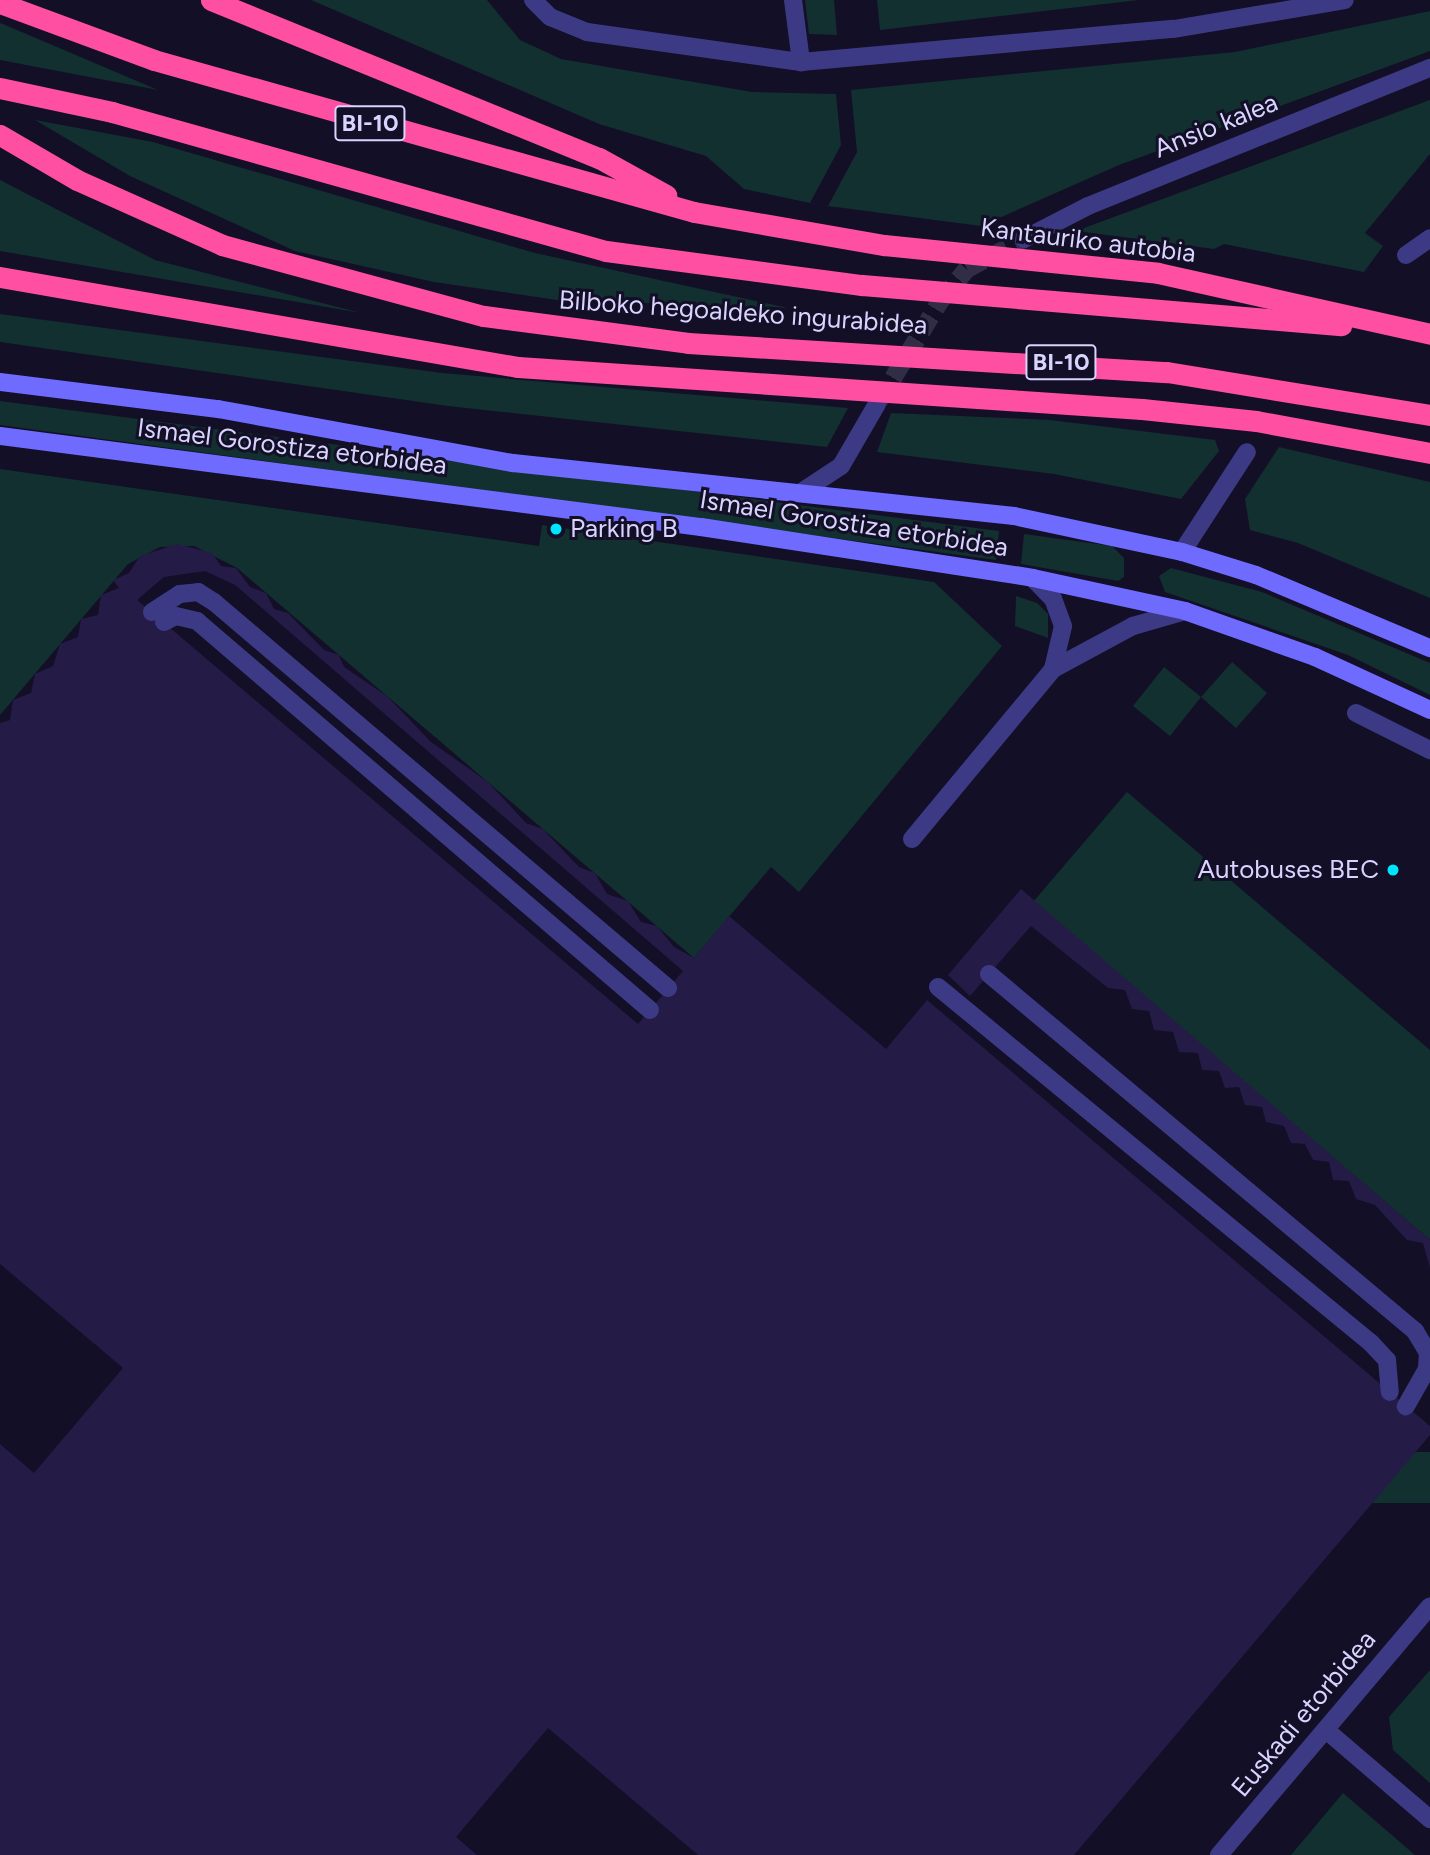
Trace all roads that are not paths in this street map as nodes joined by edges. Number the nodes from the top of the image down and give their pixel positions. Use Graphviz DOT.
graph roads {
  1 [pos="211,0"];
  2 [pos="533,0"];
  3 [pos="793,0"];
  4 [pos="1345,0"];
  5 [pos="0,3"];
  6 [pos="801,62"];
  7 [pos="1430,68"];
  8 [pos="0,88"];
  9 [pos="0,135"];
  10 [pos="694,212"];
  11 [pos="1430,237"];
  12 [pos="1024,239"];
  13 [pos="1406,256"];
  14 [pos="0,277"];
  15 [pos="0,290"];
  16 [pos="132,300"];
  17 [pos="1425,333"];
  18 [pos="0,382"];
  19 [pos="877,404"];
  20 [pos="1430,415"];
  21 [pos="0,436"];
  22 [pos="1247,452"];
  23 [pos="1430,453"];
  24 [pos="800,493"];
  25 [pos="1182,552"];
  26 [pos="1033,578"];
  27 [pos="1185,611"];
  28 [pos="1430,648"];
  29 [pos="1053,669"];
  30 [pos="1430,710"];
  31 [pos="1356,713"];
  32 [pos="1430,750"];
  33 [pos="912,839"];
  34 [pos="989,974"];
  35 [pos="938,987"];
  36 [pos="668,988"];
  37 [pos="650,1010"];
  38 [pos="1390,1392"];
  39 [pos="1406,1406"];
  40 [pos="1430,1606"];
  41 [pos="1326,1730"];
  42 [pos="1430,1819"];
  43 [pos="1219,1855"];
  1 -- 10 [label="highway"];
  2 -- 6 [label="street"];
  3 -- 6 [label="street"];
  4 -- 6 [label="street"];
  5 -- 10 [label="highway, BI-10"];
  7 -- 12 [label="street, Ansio kalea"];
  8 -- 17 [label="highway"];
  9 -- 20 [label="highway, Bilboko hegoaldeko ingurabidea / BI-10"];
  10 -- 17 [label="highway, Kantauriko autobia / BI-10"];
  11 -- 13 [label="street"];
  14 -- 16 [label="highway"];
  15 -- 16 [label="highway"];
  16 -- 23 [label="highway"];
  18 -- 24 [label="main road, Ismael Gorostiza etorbidea"];
  19 -- 24 [label="street"];
  21 -- 26 [label="main road, Ismael Gorostiza etorbidea"];
  22 -- 25 [label="street"];
  24 -- 25 [label="main road, Ismael Gorostiza etorbidea"];
  25 -- 28 [label="main road, Ismael Gorostiza etorbidea"];
  26 -- 27 [label="main road, Ismael Gorostiza etorbidea"];
  26 -- 29 [label="street"];
  27 -- 29 [label="street"];
  27 -- 30 [label="main road, Ismael Gorostiza etorbidea"];
  29 -- 33 [label="street"];
  31 -- 32 [label="street"];
  34 -- 39 [label="street"];
  35 -- 38 [label="street"];
  36 -- 37 [label="street"];
  40 -- 41 [label="street, Euskadi etorbidea"];
  41 -- 42 [label="street"];
  41 -- 43 [label="street, Euskadi etorbidea"];
}
